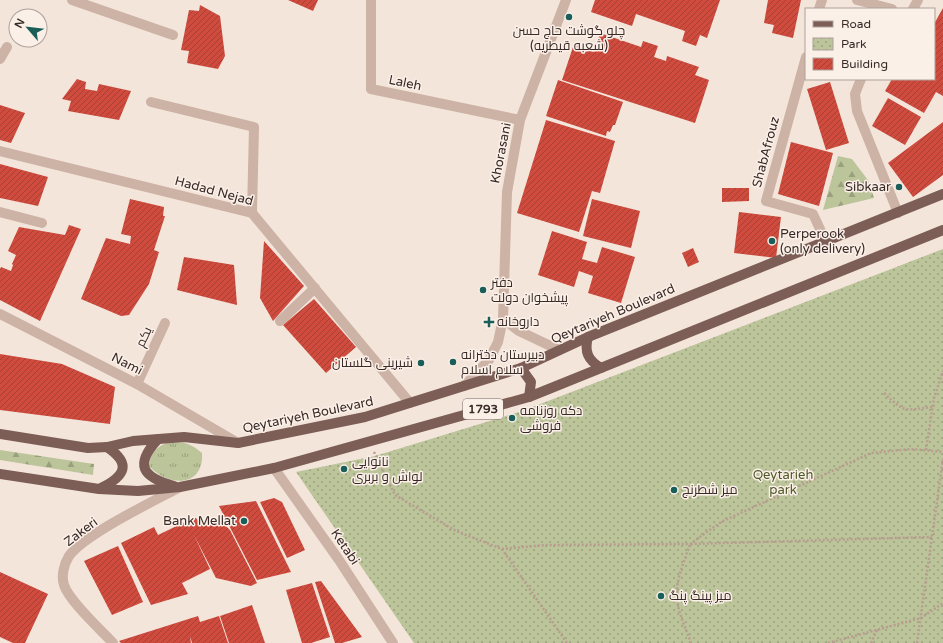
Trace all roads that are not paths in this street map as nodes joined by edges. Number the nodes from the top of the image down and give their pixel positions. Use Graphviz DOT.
graph roads {
  1 [pos="72,0"];
  2 [pos="371,0"];
  3 [pos="566,0"];
  4 [pos="857,0"];
  5 [pos="888,8"];
  6 [pos="174,35"];
  7 [pos="7,47"];
  8 [pos="0,59"];
  9 [pos="805,61"];
  10 [pos="860,80"];
  11 [pos="151,102"];
  12 [pos="520,120"];
  13 [pos="0,151"];
  14 [pos="943,194"];
  15 [pos="0,212"];
  16 [pos="252,213"];
  17 [pos="898,213"];
  18 [pos="42,223"];
  19 [pos="943,230"];
  20 [pos="826,242"];
  21 [pos="315,288"];
  22 [pos="0,314"];
  23 [pos="503,319"];
  24 [pos="280,321"];
  25 [pos="165,324"];
  26 [pos="588,337"];
  27 [pos="559,350"];
  28 [pos="521,368"];
  29 [pos="601,368"];
  30 [pos="137,384"];
  31 [pos="464,386"];
  32 [pos="528,397"];
  33 [pos="410,403"];
  34 [pos="0,434"];
  35 [pos="158,439"];
  36 [pos="238,443"];
  37 [pos="107,447"];
  38 [pos="274,468"];
  39 [pos="0,474"];
  40 [pos="180,487"];
  41 [pos="99,489"];
  42 [pos="113,643"];
  43 [pos="393,643"];
  1 -- 6 [label="street"];
  2 -- 12 [label="street, Laleh"];
  3 -- 12 [label="street, Khorasani"];
  4 -- 5 [label="street"];
  7 -- 8 [label="street"];
  9 -- 20 [label="street, ShabAfrouz"];
  10 -- 17 [label="street"];
  11 -- 16 [label="street"];
  12 -- 23 [label="street, Khorasani"];
  13 -- 16 [label="street, Hadad Nejad"];
  14 -- 17 [label="main road, Qeytariyeh Boulevard / 1793"];
  15 -- 18 [label="street"];
  16 -- 21 [label="street, Hadad Nejad"];
  17 -- 20 [label="main road, Qeytariyeh Boulevard / 1793"];
  19 -- 29 [label="main road, 1793"];
  20 -- 26 [label="main road, Qeytariyeh Boulevard / 1793"];
  21 -- 24 [label="street"];
  21 -- 33 [label="street, Hadad Nejad"];
  22 -- 30 [label="street, Nami"];
  23 -- 27 [label="street"];
  23 -- 31 [label="street, Khorasani"];
  25 -- 30 [label="street, یکم"];
  26 -- 27 [label="main road, Qeytariyeh Boulevard / 1793"];
  26 -- 29 [label="main road"];
  27 -- 28 [label="main road, Qeytariyeh Boulevard / 1793"];
  28 -- 31 [label="main road, Qeytariyeh Boulevard / 1793"];
  28 -- 32 [label="main road"];
  29 -- 32 [label="main road, 1793"];
  30 -- 36 [label="street, Nami"];
  31 -- 33 [label="main road, Qeytariyeh Boulevard / 1793"];
  32 -- 38 [label="main road, 1793"];
  33 -- 36 [label="main road, Qeytariyeh Boulevard / 1793"];
  34 -- 37 [label="main road, Qeytariyeh Boulevard / 1793"];
  35 -- 36 [label="main road, Qeytariyeh Boulevard / 1793"];
  35 -- 37 [label="main road, Qeytariyeh Boulevard / 1793"];
  35 -- 40 [label="main road"];
  37 -- 41 [label="main road"];
  38 -- 40 [label="main road, 1793"];
  38 -- 43 [label="street, Ketabi"];
  39 -- 41 [label="main road, 1793"];
  40 -- 41 [label="main road, 1793"];
  40 -- 42 [label="street, Zakeri"];
}
